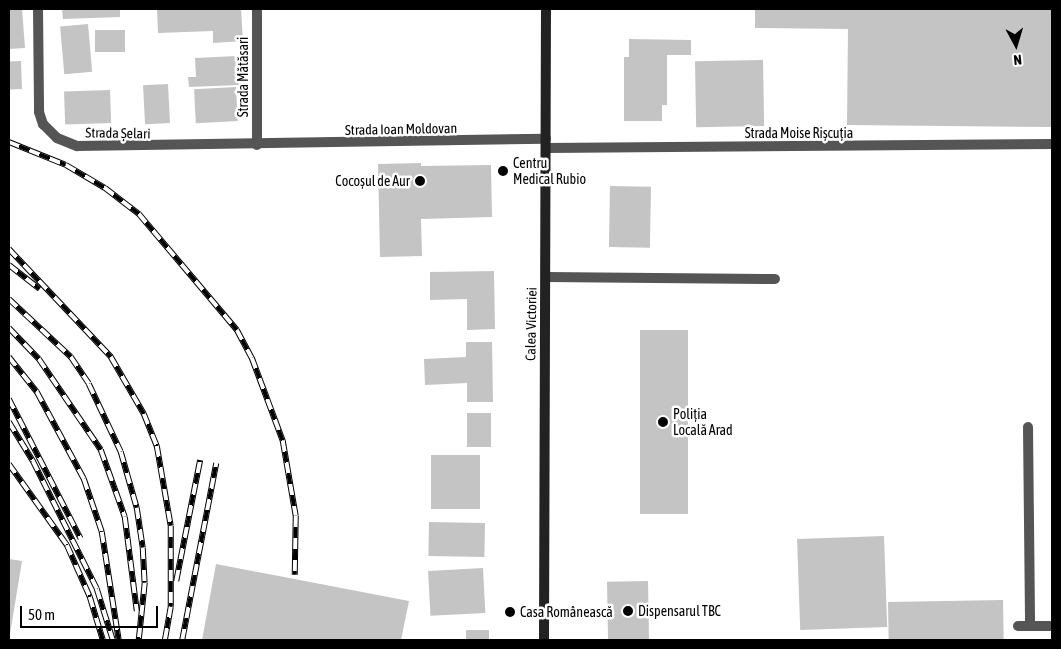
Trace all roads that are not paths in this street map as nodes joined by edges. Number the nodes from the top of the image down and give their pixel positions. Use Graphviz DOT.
graph roads {
  1 [pos="38,9"];
  2 [pos="257,9"];
  3 [pos="546,9"];
  4 [pos="546,144"];
  5 [pos="1052,144"];
  6 [pos="256,145"];
  7 [pos="546,277"];
  8 [pos="775,279"];
  9 [pos="1028,427"];
  10 [pos="1018,626"];
  11 [pos="1030,626"];
  12 [pos="1052,626"];
  13 [pos="544,640"];
  1 -- 6 [label="street, Strada Șelari"];
  2 -- 6 [label="street, Strada Mătăsari"];
  3 -- 4 [label="main road, Calea Victoriei"];
  4 -- 5 [label="street, Strada Moise Rișcuția"];
  4 -- 6 [label="street, Strada Ioan Moldovan"];
  4 -- 7 [label="main road, Calea Victoriei"];
  7 -- 8 [label="street"];
  7 -- 13 [label="main road, Calea Victoriei"];
  9 -- 11 [label="street"];
  10 -- 11 [label="street"];
  11 -- 12 [label="street"];
}
